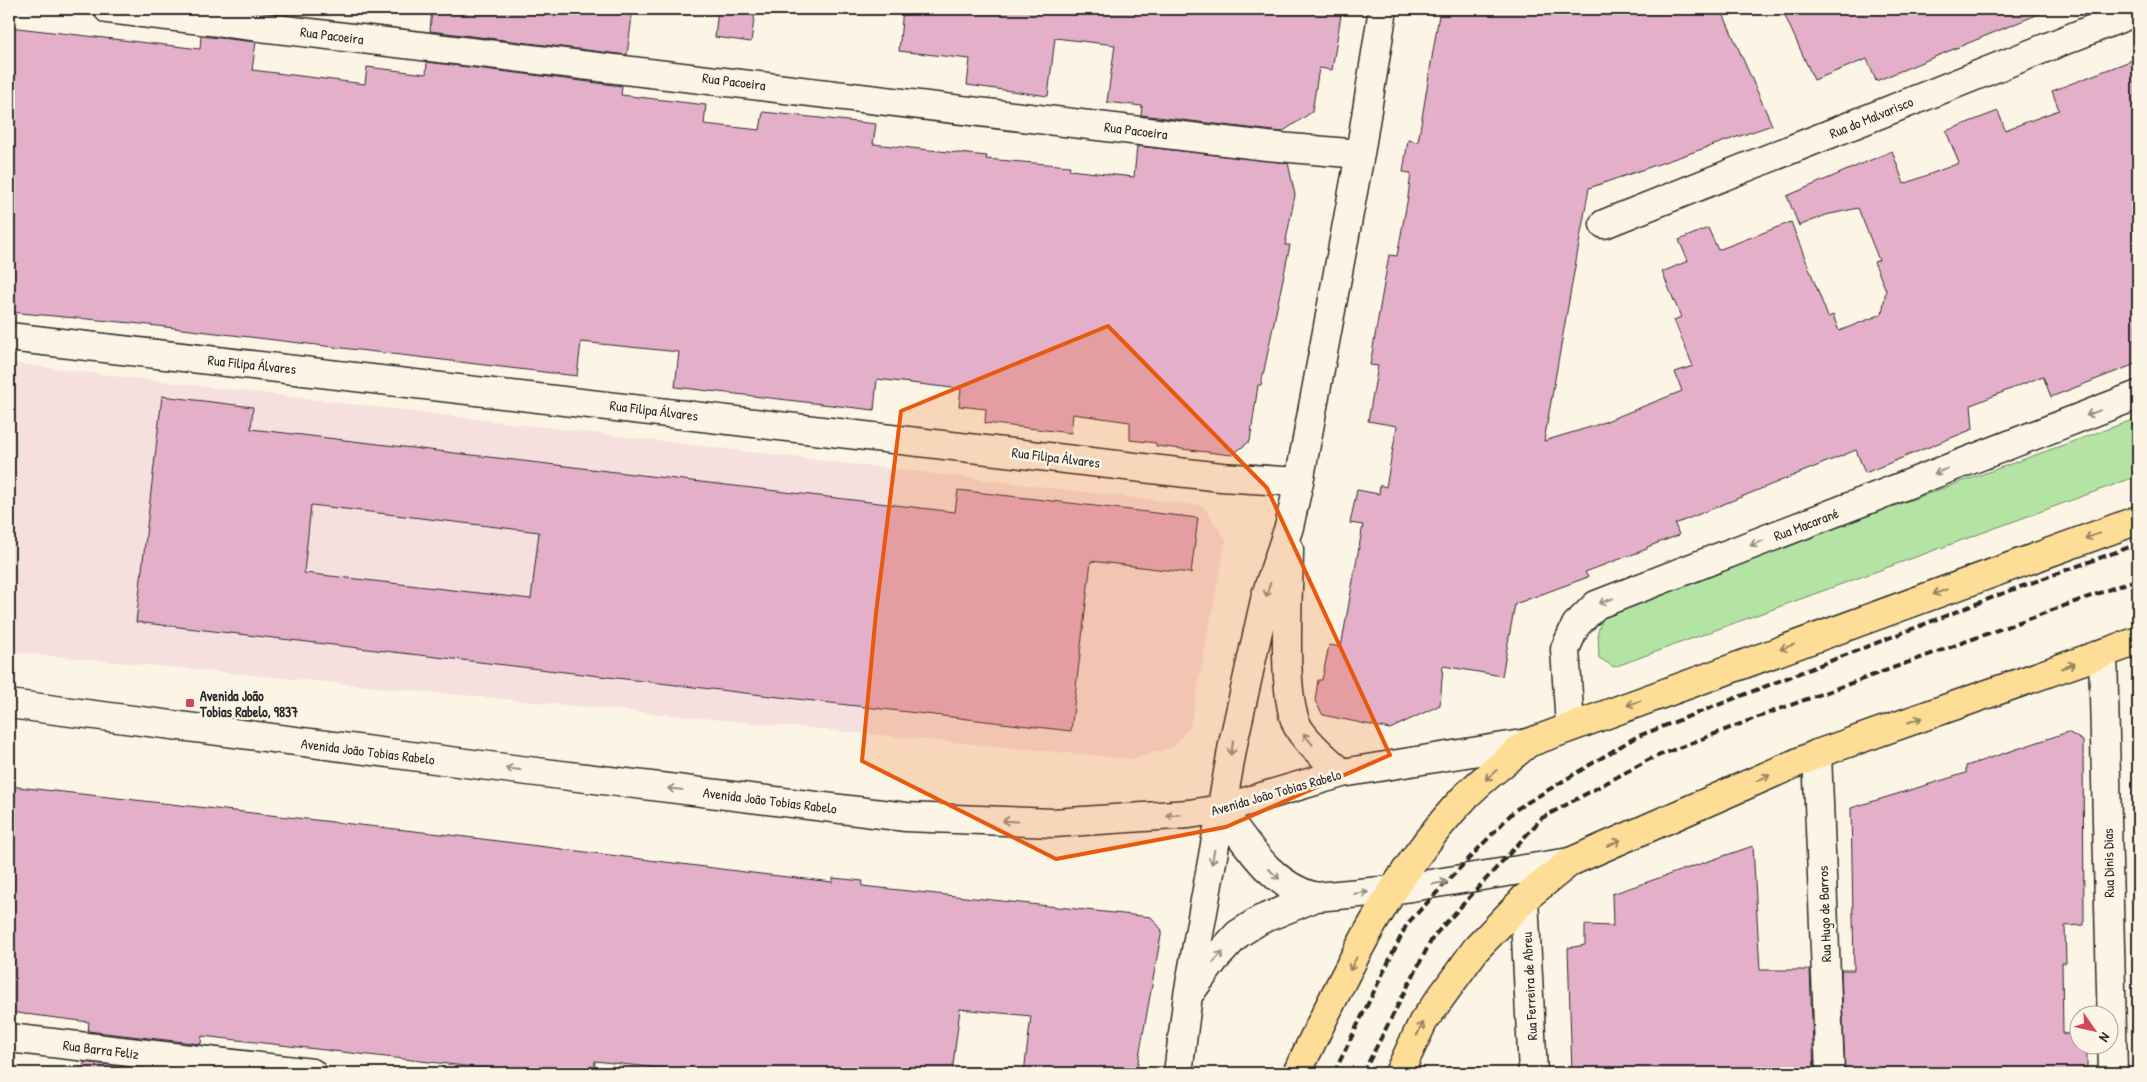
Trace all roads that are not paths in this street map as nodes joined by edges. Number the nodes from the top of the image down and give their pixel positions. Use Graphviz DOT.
graph roads {
  1 [pos="108,9"];
  2 [pos="1383,9"];
  3 [pos="2138,11"];
  4 [pos="1360,154"];
  5 [pos="1604,224"];
  6 [pos="9,337"];
  7 [pos="2138,395"];
  8 [pos="1299,482"];
  9 [pos="2138,520"];
  10 [pos="1289,527"];
  11 [pos="2138,641"];
  12 [pos="2103,653"];
  13 [pos="9,704"];
  14 [pos="1570,726"];
  15 [pos="1528,743"];
  16 [pos="1818,754"];
  17 [pos="1342,773"];
  18 [pos="1221,809"];
  19 [pos="1570,862"];
  20 [pos="1392,890"];
  21 [pos="1316,897"];
  22 [pos="1524,899"];
  23 [pos="1188,995"];
  24 [pos="9,1038"];
  25 [pos="312,1073"];
  26 [pos="1178,1073"];
  27 [pos="1297,1073"];
  28 [pos="1400,1073"];
  29 [pos="1533,1073"];
  30 [pos="1830,1073"];
  31 [pos="2113,1073"];
  1 -- 4 [label="street, Rua Pacoeira"];
  2 -- 4 [label="street"];
  3 -- 5 [label="street, Rua do Malvarisco"];
  4 -- 8 [label="street"];
  6 -- 8 [label="street, Rua Filipa Álvares"];
  7 -- 14 [label="street, Rua Macarané, one-way"];
  8 -- 10 [label="street"];
  9 -- 14 [label="main road, one-way"];
  17 -- 10 [label="street, one-way"];
  10 -- 18 [label="street, one-way"];
  11 -- 12 [label="main road"];
  16 -- 12 [label="main road, one-way"];
  12 -- 31 [label="street, Rua Dinis Dias"];
  18 -- 13 [label="street, Avenida João Tobias Rabelo, one-way"];
  14 -- 15 [label="main road"];
  15 -- 17 [label="street, Avenida João Tobias Rabelo"];
  15 -- 20 [label="main road, one-way"];
  19 -- 16 [label="main road, one-way"];
  16 -- 30 [label="street, Rua Hugo de Barros"];
  17 -- 18 [label="street, Avenida João Tobias Rabelo"];
  18 -- 21 [label="street, one-way"];
  18 -- 23 [label="street, one-way"];
  20 -- 19 [label="street, one-way"];
  19 -- 22 [label="main road"];
  21 -- 20 [label="street, one-way"];
  20 -- 27 [label="main road, one-way"];
  23 -- 21 [label="street, one-way"];
  28 -- 22 [label="main road, one-way"];
  22 -- 29 [label="street, Rua Ferreira de Abreu"];
  23 -- 26 [label="street"];
  24 -- 25 [label="street, Rua Barra Feliz"];
}
